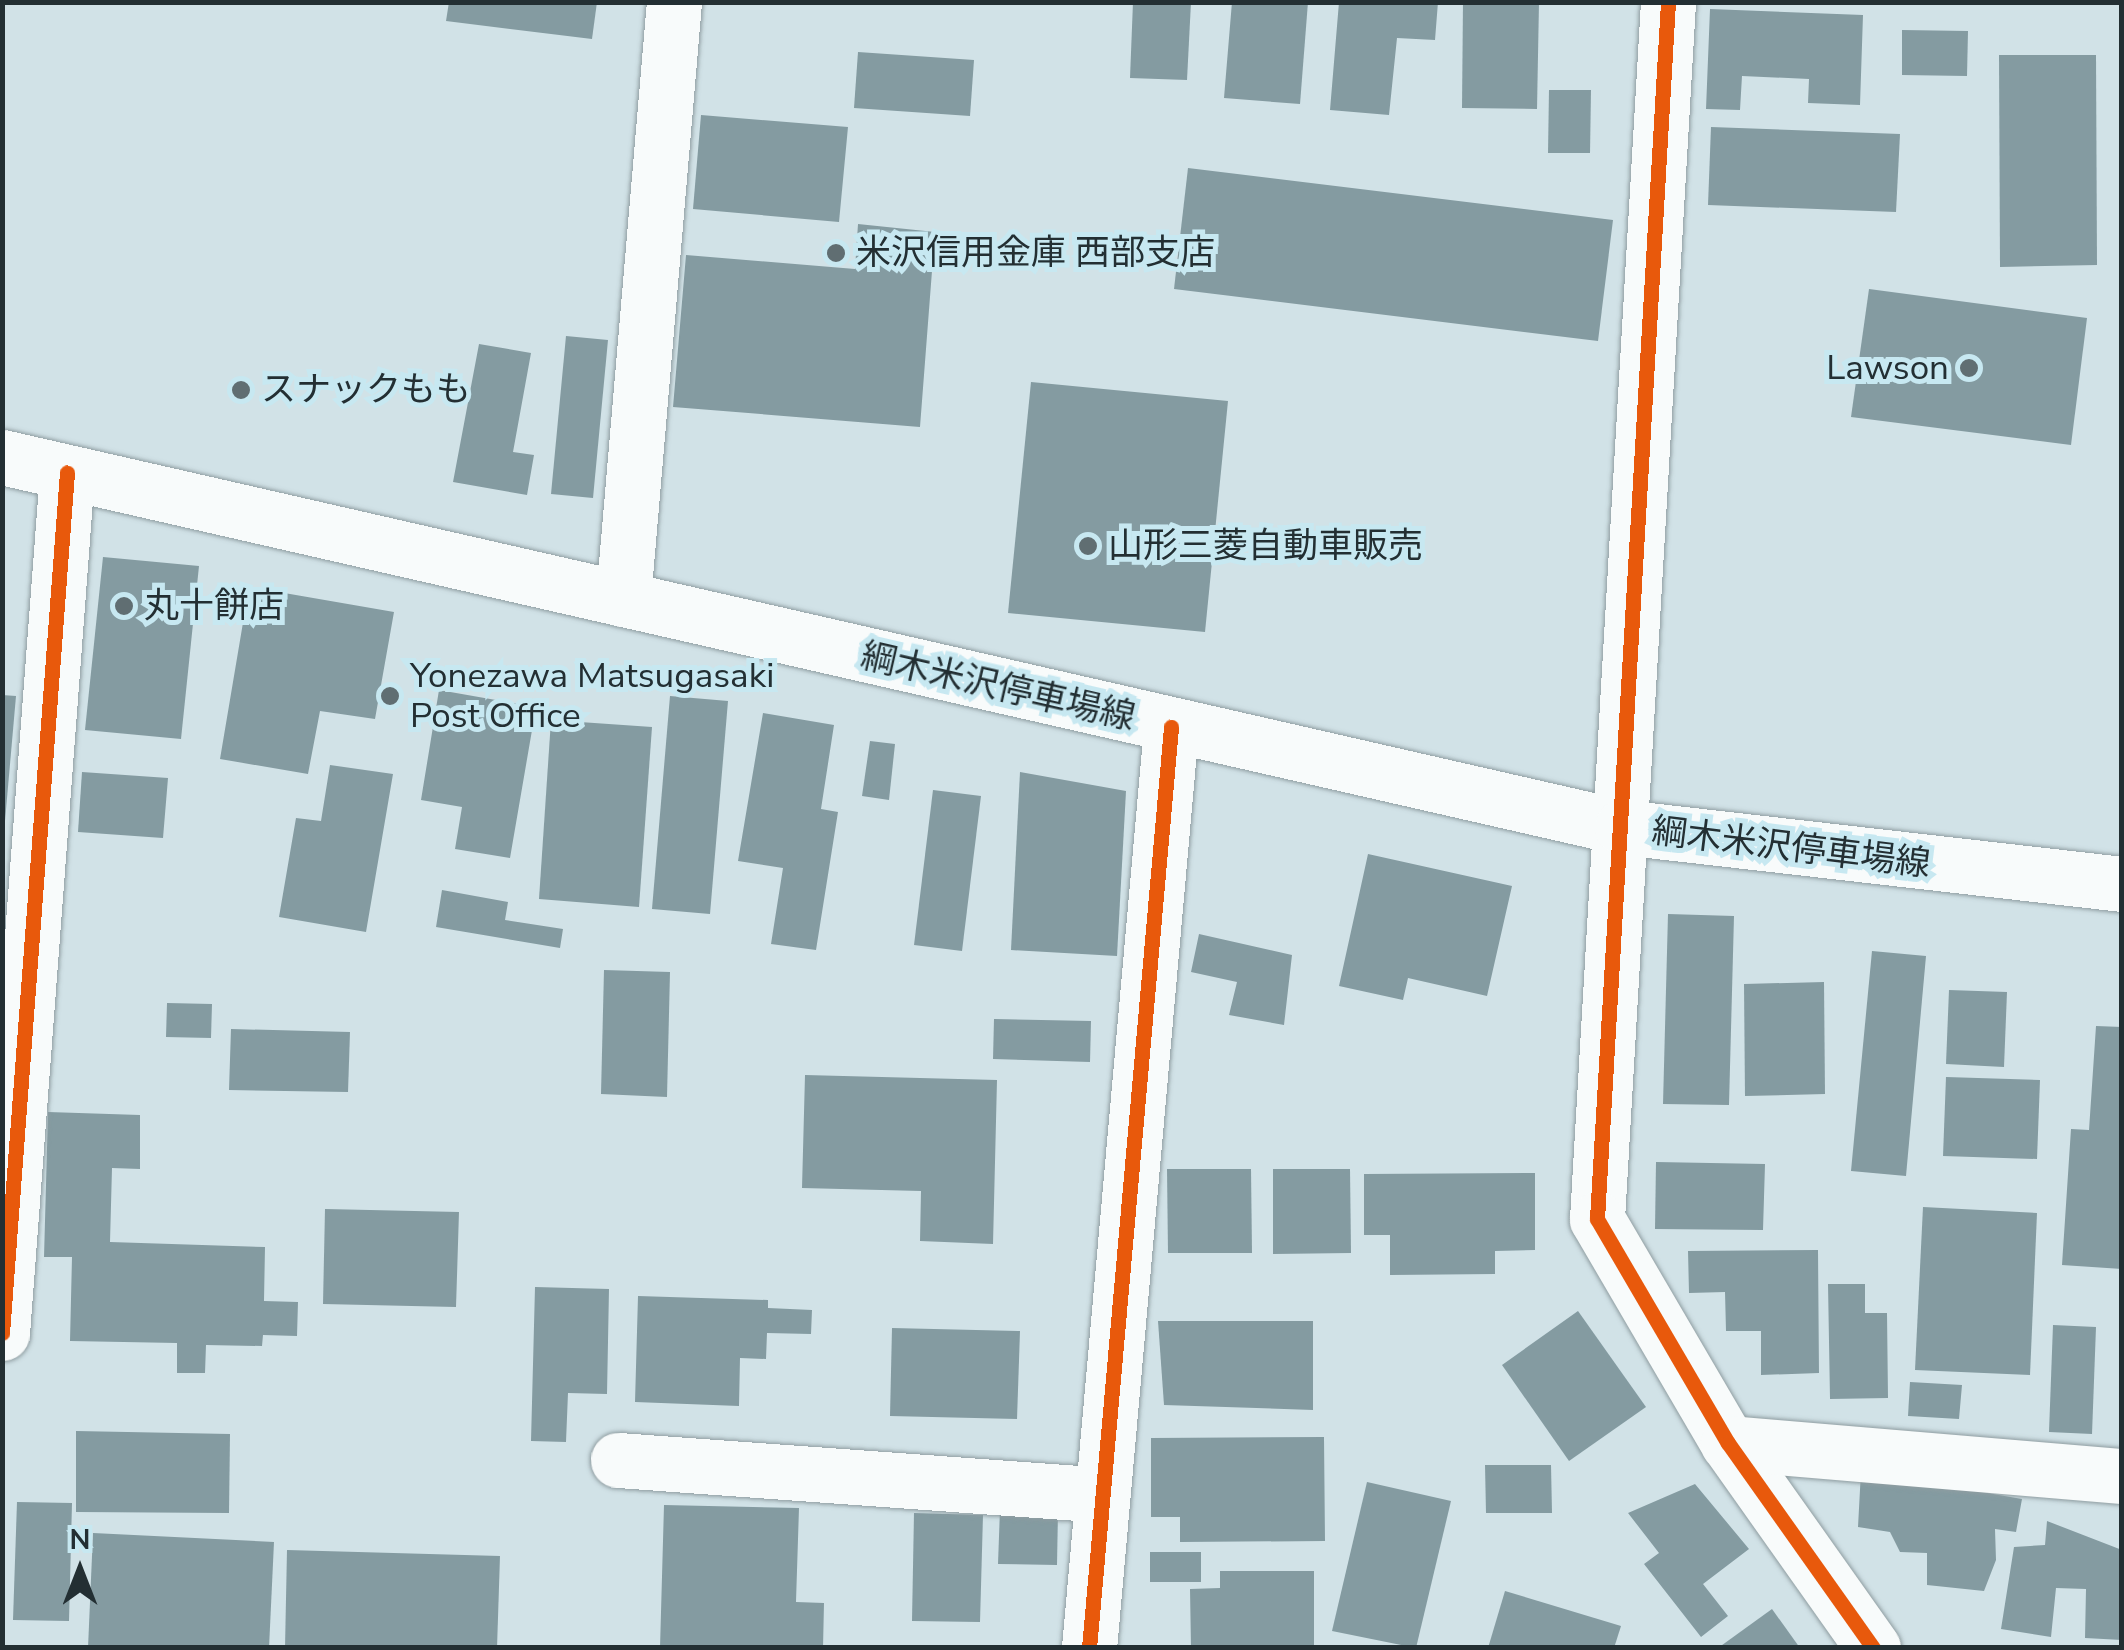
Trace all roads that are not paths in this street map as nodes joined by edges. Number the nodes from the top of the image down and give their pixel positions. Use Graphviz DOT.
graph roads {
  1 [pos="674,2"];
  2 [pos="1668,2"];
  3 [pos="2,457"];
  4 [pos="67,472"];
  5 [pos="623,598"];
  6 [pos="1171,727"];
  7 [pos="1622,827"];
  8 [pos="2122,884"];
  9 [pos="2,1333"];
  10 [pos="1728,1443"];
  11 [pos="618,1460"];
  12 [pos="2122,1476"];
  13 [pos="1102,1495"];
  14 [pos="1089,1648"];
  15 [pos="1873,1648"];
  1 -- 5 [label="street"];
  2 -- 7 [label="street"];
  3 -- 4 [label="street, 綱木米沢停車場線"];
  4 -- 5 [label="street, 綱木米沢停車場線"];
  4 -- 9 [label="street"];
  5 -- 6 [label="street, 綱木米沢停車場線"];
  6 -- 7 [label="street, 綱木米沢停車場線"];
  6 -- 13 [label="street"];
  7 -- 8 [label="street, 綱木米沢停車場線"];
  7 -- 10 [label="street"];
  10 -- 12 [label="street"];
  10 -- 15 [label="street"];
  11 -- 13 [label="street"];
  13 -- 14 [label="street"];
}
